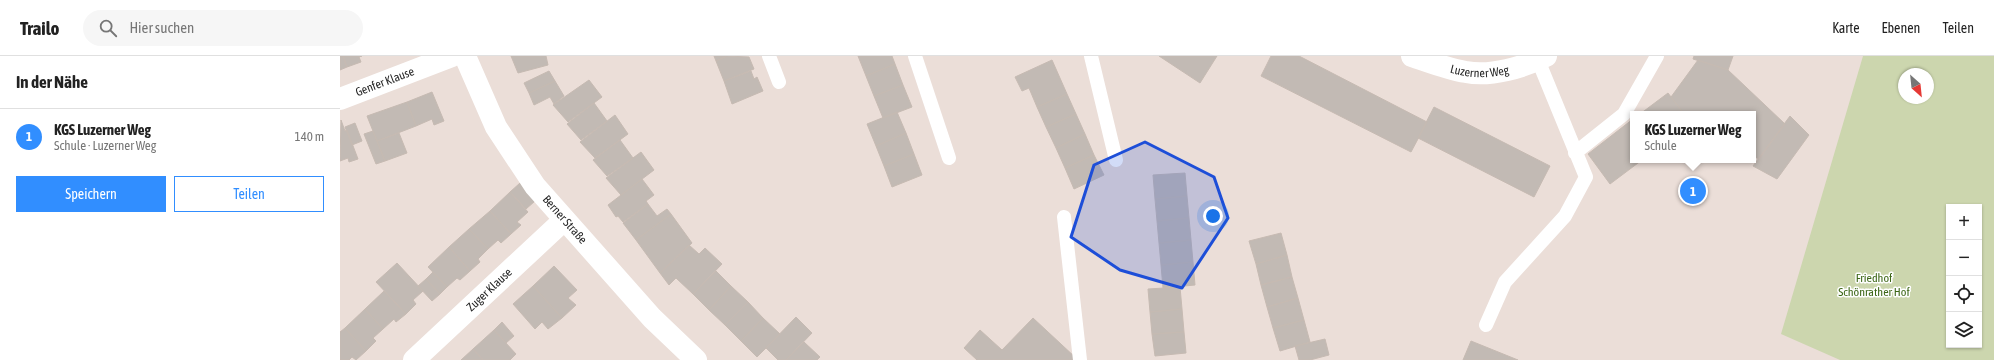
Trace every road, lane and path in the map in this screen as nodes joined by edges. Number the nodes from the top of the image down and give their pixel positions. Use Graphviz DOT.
graph roads {
  1 [pos="452,56"];
  2 [pos="465,56"];
  3 [pos="769,56"];
  4 [pos="915,56"];
  5 [pos="1090,56"];
  6 [pos="1412,56"];
  7 [pos="1657,56"];
  8 [pos="1542,58"];
  9 [pos="779,82"];
  10 [pos="340,99"];
  11 [pos="1575,153"];
  12 [pos="949,158"];
  13 [pos="1116,160"];
  14 [pos="1064,216"];
  15 [pos="564,220"];
  16 [pos="1486,325"];
  17 [pos="414,360"];
  18 [pos="696,360"];
  19 [pos="1080,360"];
  1 -- 10 [label="street, Genfer Klause"];
  2 -- 15 [label="street, Berner Straße"];
  3 -- 9 [label="lane"];
  4 -- 12 [label="lane"];
  5 -- 13 [label="lane"];
  6 -- 8 [label="street, Luzerner Weg"];
  7 -- 11 [label="lane"];
  8 -- 11 [label="lane"];
  11 -- 16 [label="lane"];
  14 -- 19 [label="lane"];
  15 -- 17 [label="street, Zuger Klause"];
  15 -- 18 [label="street, Berner Straße"];
}
